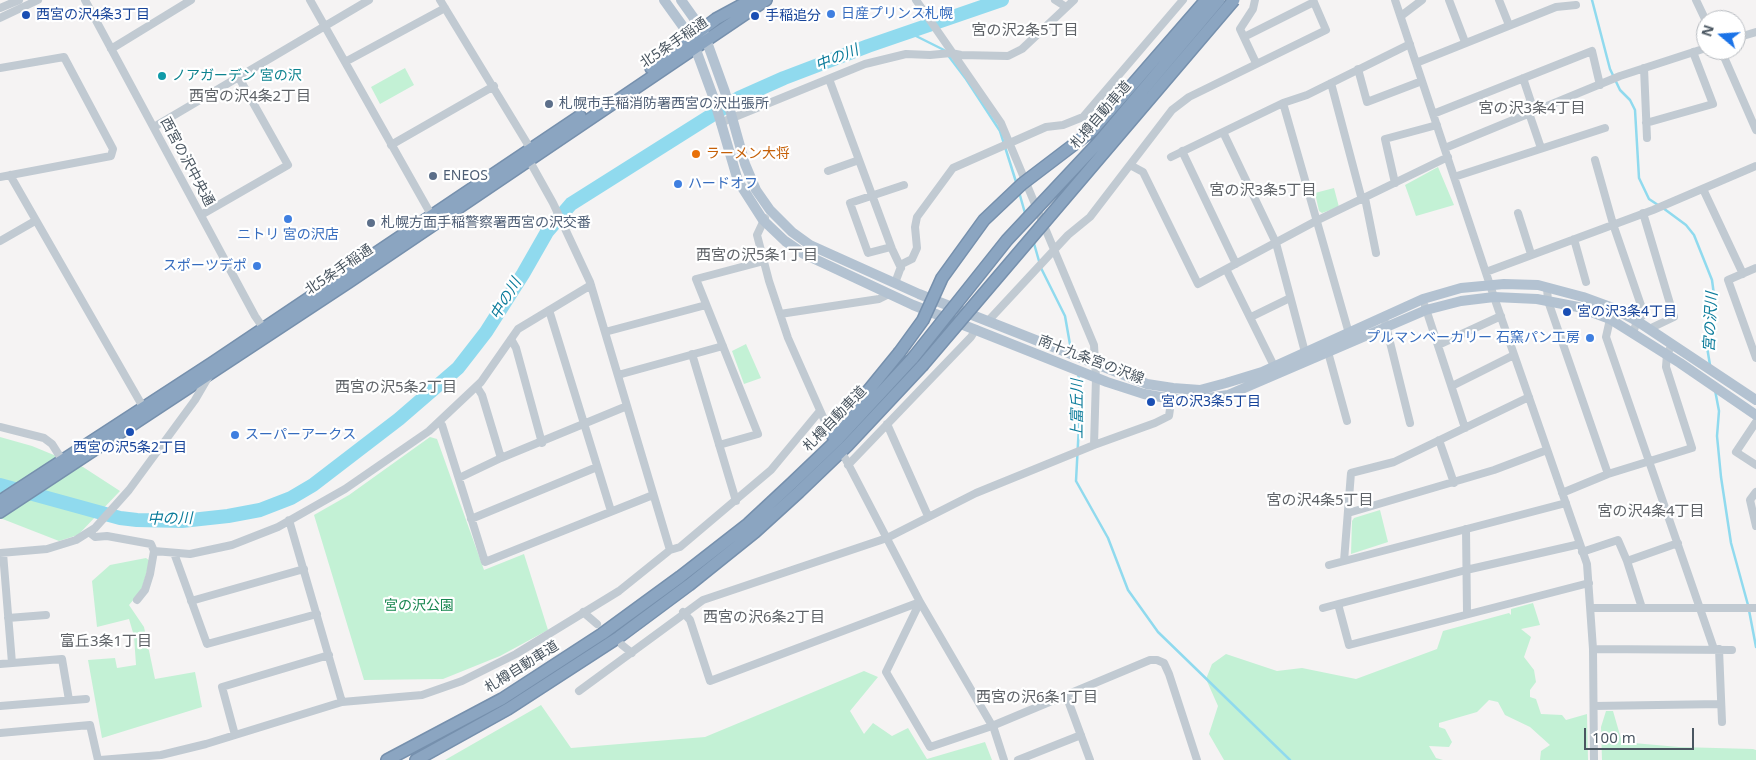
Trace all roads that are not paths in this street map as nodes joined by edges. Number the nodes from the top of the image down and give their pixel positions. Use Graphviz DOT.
graph roads {
  1 [pos="19,0"];
  2 [pos="38,0"];
  3 [pos="85,0"];
  4 [pos="191,0"];
  5 [pos="310,0"];
  6 [pos="369,0"];
  7 [pos="440,0"];
  8 [pos="664,0"];
  9 [pos="680,0"];
  10 [pos="751,0"];
  11 [pos="766,0"];
  12 [pos="916,0"];
  13 [pos="1055,0"];
  14 [pos="1074,0"];
  15 [pos="1183,0"];
  16 [pos="1206,0"];
  17 [pos="1219,0"];
  18 [pos="1234,0"];
  19 [pos="1255,0"];
  20 [pos="1395,0"];
  21 [pos="1422,0"];
  22 [pos="1449,0"];
  23 [pos="1499,0"];
  24 [pos="1313,1"];
  25 [pos="1554,4"];
  26 [pos="1576,5"];
  27 [pos="1066,7"];
  28 [pos="0,8"];
  29 [pos="446,8"];
  30 [pos="1401,16"];
  31 [pos="0,18"];
  32 [pos="1509,25"];
  33 [pos="324,27"];
  34 [pos="705,36"];
  35 [pos="1244,37"];
  36 [pos="1464,42"];
  37 [pos="694,44"];
  38 [pos="1410,44"];
  39 [pos="111,49"];
  40 [pos="1696,51"];
  41 [pos="1693,52"];
  42 [pos="951,53"];
  43 [pos="1725,60"];
  44 [pos="345,62"];
  45 [pos="1256,63"];
  46 [pos="1416,63"];
  47 [pos="0,68"];
  48 [pos="1644,68"];
  49 [pos="1358,69"];
  50 [pos="238,76"];
  51 [pos="1523,78"];
  52 [pos="829,79"];
  53 [pos="1422,81"];
  54 [pos="1331,83"];
  55 [pos="1603,84"];
  56 [pos="494,86"];
  57 [pos="1283,103"];
  58 [pos="1532,112"];
  59 [pos="1433,114"];
  60 [pos="733,118"];
  61 [pos="720,123"];
  62 [pos="1646,123"];
  63 [pos="1437,125"];
  64 [pos="154,127"];
  65 [pos="1605,128"];
  66 [pos="1756,130"];
  67 [pos="1223,132"];
  68 [pos="1647,138"];
  69 [pos="1010,144"];
  70 [pos="391,145"];
  71 [pos="1445,148"];
  72 [pos="1541,148"];
  73 [pos="1182,151"];
  74 [pos="530,154"];
  75 [pos="1171,156"];
  76 [pos="1448,157"];
  77 [pos="859,160"];
  78 [pos="1596,160"];
  79 [pos="1130,165"];
  80 [pos="1756,166"];
  81 [pos="828,171"];
  82 [pos="10,175"];
  83 [pos="0,177"];
  84 [pos="1454,177"];
  85 [pos="1395,183"];
  86 [pos="904,185"];
  87 [pos="1703,189"];
  88 [pos="872,196"];
  89 [pos="1363,199"];
  90 [pos="770,210"];
  91 [pos="1518,213"];
  92 [pos="1643,213"];
  93 [pos="201,215"];
  94 [pos="433,220"];
  95 [pos="763,220"];
  96 [pos="35,221"];
  97 [pos="1316,221"];
  98 [pos="1613,224"];
  99 [pos="1574,238"];
  100 [pos="0,241"];
  101 [pos="1276,243"];
  102 [pos="891,247"];
  103 [pos="1053,251"];
  104 [pos="1376,253"];
  105 [pos="1531,254"];
  106 [pos="764,261"];
  107 [pos="1236,264"];
  108 [pos="901,268"];
  109 [pos="1756,268"];
  110 [pos="1226,269"];
  111 [pos="1486,272"];
  112 [pos="1743,274"];
  113 [pos="1586,282"];
  114 [pos="895,283"];
  115 [pos="1490,284"];
  116 [pos="591,285"];
  117 [pos="1547,288"];
  118 [pos="889,294"];
  119 [pos="1494,297"];
  120 [pos="1290,298"];
  121 [pos="1423,299"];
  122 [pos="1548,302"];
  123 [pos="706,304"];
  124 [pos="1613,308"];
  125 [pos="549,310"];
  126 [pos="1426,310"];
  127 [pos="780,314"];
  128 [pos="1384,315"];
  129 [pos="1501,316"];
  130 [pos="1251,317"];
  131 [pos="1610,319"];
  132 [pos="989,320"];
  133 [pos="1637,321"];
  134 [pos="1386,326"];
  135 [pos="1649,329"];
  136 [pos="976,330"];
  137 [pos="266,332"];
  138 [pos="605,332"];
  139 [pos="1633,333"];
  140 [pos="1350,337"];
  141 [pos="511,339"];
  142 [pos="1438,344"];
  143 [pos="1672,344"];
  144 [pos="1754,345"];
  145 [pos="723,346"];
  146 [pos="1328,352"];
  147 [pos="692,354"];
  148 [pos="1667,354"];
  149 [pos="1514,355"];
  150 [pos="1306,357"];
  151 [pos="1756,358"];
  152 [pos="918,362"];
  153 [pos="1093,362"];
  154 [pos="1276,370"];
  155 [pos="211,372"];
  156 [pos="618,375"];
  157 [pos="1094,377"];
  158 [pos="477,386"];
  159 [pos="1452,386"];
  160 [pos="1172,394"];
  161 [pos="1529,398"];
  162 [pos="1756,400"];
  163 [pos="627,406"];
  164 [pos="143,407"];
  165 [pos="820,412"];
  166 [pos="1756,415"];
  167 [pos="1347,421"];
  168 [pos="1756,422"];
  169 [pos="438,423"];
  170 [pos="1410,423"];
  171 [pos="887,424"];
  172 [pos="584,425"];
  173 [pos="0,426"];
  174 [pos="827,426"];
  175 [pos="1465,428"];
  176 [pos="1439,440"];
  177 [pos="542,443"];
  178 [pos="719,445"];
  179 [pos="1094,445"];
  180 [pos="1547,450"];
  181 [pos="501,458"];
  182 [pos="1650,461"];
  183 [pos="65,464"];
  184 [pos="1756,465"];
  185 [pos="597,467"];
  186 [pos="1608,474"];
  187 [pos="459,478"];
  188 [pos="1454,482"];
  189 [pos="791,484"];
  190 [pos="1562,492"];
  191 [pos="1756,492"];
  192 [pos="653,495"];
  193 [pos="736,500"];
  194 [pos="1566,503"];
  195 [pos="2,508"];
  196 [pos="612,512"];
  197 [pos="1348,513"];
  198 [pos="928,516"];
  199 [pos="472,519"];
  200 [pos="289,520"];
  201 [pos="1756,523"];
  202 [pos="1466,529"];
  203 [pos="92,530"];
  204 [pos="887,538"];
  205 [pos="1678,542"];
  206 [pos="1581,548"];
  207 [pos="670,550"];
  208 [pos="154,551"];
  209 [pos="1,553"];
  210 [pos="174,553"];
  211 [pos="1344,561"];
  212 [pos="1627,561"];
  213 [pos="1329,565"];
  214 [pos="304,569"];
  215 [pos="1466,570"];
  216 [pos="1589,583"];
  217 [pos="137,600"];
  218 [pos="191,601"];
  219 [pos="920,602"];
  220 [pos="1338,604"];
  221 [pos="1323,608"];
  222 [pos="1591,608"];
  223 [pos="1642,608"];
  224 [pos="1700,608"];
  225 [pos="1756,608"];
  226 [pos="583,612"];
  227 [pos="683,612"];
  228 [pos="1467,613"];
  229 [pos="317,614"];
  230 [pos="46,615"];
  231 [pos="8,618"];
  232 [pos="597,624"];
  233 [pos="622,645"];
  234 [pos="1593,649"];
  235 [pos="1716,649"];
  236 [pos="1732,650"];
  237 [pos="632,653"];
  238 [pos="329,656"];
  239 [pos="12,663"];
  240 [pos="0,664"];
  241 [pos="579,691"];
  242 [pos="1066,695"];
  243 [pos="86,698"];
  244 [pos="70,700"];
  245 [pos="342,702"];
  246 [pos="1721,704"];
  247 [pos="0,706"];
  248 [pos="1594,706"];
  249 [pos="1722,722"];
  250 [pos="992,726"];
  251 [pos="0,733"];
  252 [pos="235,735"];
  253 [pos="1081,735"];
  254 [pos="131,759"];
  255 [pos="99,760"];
  256 [pos="387,760"];
  257 [pos="416,760"];
  258 [pos="1004,760"];
  259 [pos="1018,760"];
  260 [pos="1090,760"];
  261 [pos="1197,760"];
  262 [pos="1594,760"];
  1 -- 28 [label="street"];
  2 -- 31 [label="street"];
  3 -- 39 [label="street, 西宮の沢中央通"];
  4 -- 39 [label="street"];
  5 -- 33 [label="street"];
  6 -- 33 [label="street"];
  7 -- 29 [label="street"];
  8 -- 37 [label="main road, 南十九条宮の沢線"];
  9 -- 34 [label="main road, 南十九条宮の沢線"];
  10 -- 34 [label="highway, 北5条手稲通"];
  11 -- 34 [label="highway, 北5条手稲通"];
  12 -- 42 [label="street"];
  13 -- 27 [label="street"];
  14 -- 27 [label="street"];
  15 -- 69 [label="street"];
  16 -- 189 [label="highway, bridge"];
  17 -- 152 [label="highway, 札樽自動車道, bridge"];
  18 -- 152 [label="highway, 札樽自動車道, bridge"];
  19 -- 35 [label="street"];
  20 -- 30 [label="street"];
  21 -- 30 [label="street"];
  22 -- 36 [label="street"];
  23 -- 32 [label="street"];
  24 -- 35 [label="street"];
  24 -- 45 [label="street"];
  25 -- 26 [label="street"];
  25 -- 32 [label="street"];
  27 -- 42 [label="street"];
  29 -- 44 [label="street"];
  29 -- 56 [label="street"];
  30 -- 38 [label="street"];
  32 -- 36 [label="street"];
  33 -- 44 [label="street"];
  33 -- 50 [label="street"];
  34 -- 37 [label="highway, 北5条手稲通"];
  34 -- 60 [label="main road, 南十九条宮の沢線"];
  35 -- 45 [label="street"];
  36 -- 46 [label="street"];
  37 -- 61 [label="main road, 南十九条宮の沢線"];
  37 -- 74 [label="highway, 北5条手稲通"];
  38 -- 46 [label="street"];
  38 -- 49 [label="street"];
  39 -- 64 [label="street, 西宮の沢中央通"];
  40 -- 41 [label="street"];
  41 -- 48 [label="street"];
  41 -- 62 [label="street"];
  42 -- 52 [label="street"];
  42 -- 69 [label="street"];
  43 -- 66 [label="street"];
  44 -- 70 [label="street"];
  45 -- 79 [label="street"];
  46 -- 53 [label="street"];
  47 -- 82 [label="street"];
  48 -- 55 [label="street"];
  48 -- 62 [label="street"];
  49 -- 53 [label="street"];
  49 -- 54 [label="street"];
  50 -- 64 [label="street"];
  50 -- 93 [label="street"];
  51 -- 55 [label="street"];
  51 -- 58 [label="street"];
  51 -- 59 [label="street"];
  52 -- 60 [label="street"];
  52 -- 77 [label="street"];
  53 -- 59 [label="street"];
  54 -- 57 [label="street"];
  54 -- 89 [label="street"];
  55 -- 58 [label="street"];
  56 -- 70 [label="street"];
  56 -- 74 [label="street"];
  57 -- 67 [label="street"];
  57 -- 97 [label="street"];
  58 -- 71 [label="street"];
  58 -- 72 [label="street"];
  59 -- 63 [label="street"];
  60 -- 61 [label="street"];
  60 -- 90 [label="main road, 南十九条宮の沢線"];
  61 -- 95 [label="main road, 南十九条宮の沢線"];
  62 -- 68 [label="street"];
  63 -- 71 [label="street"];
  63 -- 85 [label="street"];
  64 -- 93 [label="street, 西宮の沢中央通"];
  65 -- 72 [label="street"];
  67 -- 73 [label="street"];
  67 -- 101 [label="street"];
  69 -- 103 [label="street"];
  69 -- 108 [label="street"];
  70 -- 94 [label="street"];
  71 -- 76 [label="street"];
  72 -- 84 [label="street"];
  73 -- 75 [label="street"];
  73 -- 107 [label="street"];
  74 -- 94 [label="highway, 北5条手稲通"];
  74 -- 116 [label="street"];
  76 -- 84 [label="street"];
  76 -- 85 [label="street"];
  77 -- 81 [label="street"];
  77 -- 88 [label="street"];
  78 -- 98 [label="street"];
  79 -- 103 [label="street"];
  79 -- 110 [label="street"];
  80 -- 87 [label="street"];
  82 -- 83 [label="street"];
  82 -- 96 [label="street"];
  84 -- 111 [label="street"];
  85 -- 89 [label="street"];
  86 -- 88 [label="street"];
  87 -- 92 [label="street"];
  87 -- 112 [label="street"];
  88 -- 102 [label="street"];
  88 -- 102 [label="street"];
  89 -- 97 [label="street"];
  89 -- 104 [label="street"];
  90 -- 95 [label="street"];
  90 -- 114 [label="main road, 南十九条宮の沢線"];
  91 -- 105 [label="street"];
  92 -- 98 [label="street"];
  92 -- 135 [label="street"];
  93 -- 137 [label="street, 西宮の沢中央通"];
  94 -- 137 [label="highway, 北5条手稲通"];
  95 -- 106 [label="street"];
  95 -- 118 [label="main road, 南十九条宮の沢線"];
  96 -- 100 [label="street"];
  96 -- 164 [label="street"];
  97 -- 101 [label="street"];
  97 -- 140 [label="street"];
  98 -- 99 [label="street"];
  98 -- 133 [label="street"];
  99 -- 105 [label="street"];
  99 -- 113 [label="street"];
  101 -- 107 [label="street"];
  101 -- 120 [label="street"];
  102 -- 108 [label="street"];
  103 -- 132 [label="street"];
  103 -- 153 [label="street"];
  105 -- 111 [label="street"];
  106 -- 123 [label="street"];
  106 -- 127 [label="street"];
  107 -- 110 [label="street"];
  108 -- 114 [label="street"];
  109 -- 112 [label="street"];
  110 -- 130 [label="street"];
  111 -- 115 [label="street"];
  112 -- 144 [label="street"];
  114 -- 132 [label="main road, 南十九条宮の沢線"];
  115 -- 117 [label="main road, 南十九条宮の沢線"];
  115 -- 119 [label="street"];
  115 -- 121 [label="main road, 南十九条宮の沢線"];
  116 -- 125 [label="street"];
  116 -- 138 [label="street"];
  117 -- 122 [label="street"];
  117 -- 124 [label="main road, 南十九条宮の沢線"];
  118 -- 127 [label="street"];
  118 -- 136 [label="main road, 南十九条宮の沢線"];
  119 -- 122 [label="main road, 南十九条宮の沢線"];
  119 -- 126 [label="main road, 南十九条宮の沢線"];
  119 -- 129 [label="street"];
  120 -- 130 [label="street"];
  120 -- 150 [label="street"];
  121 -- 126 [label="street"];
  121 -- 128 [label="main road, 南十九条宮の沢線"];
  122 -- 131 [label="main road, 南十九条宮の沢線"];
  122 -- 186 [label="street"];
  123 -- 138 [label="street"];
  123 -- 145 [label="street"];
  124 -- 131 [label="street"];
  124 -- 133 [label="main road, 南十九条宮の沢線"];
  125 -- 141 [label="street"];
  125 -- 172 [label="street"];
  126 -- 134 [label="main road, 南十九条宮の沢線"];
  126 -- 142 [label="street"];
  127 -- 165 [label="street"];
  128 -- 134 [label="street"];
  128 -- 140 [label="main road, 南十九条宮の沢線"];
  129 -- 142 [label="street"];
  129 -- 149 [label="street"];
  130 -- 154 [label="street"];
  131 -- 139 [label="main road, 南十九条宮の沢線"];
  131 -- 182 [label="street"];
  132 -- 153 [label="main road, 南十九条宮の沢線"];
  133 -- 135 [label="main road, 南十九条宮の沢線"];
  133 -- 139 [label="street"];
  134 -- 140 [label="main road, 南十九条宮の沢線"];
  134 -- 170 [label="street"];
  135 -- 143 [label="main road, 南十九条宮の沢線"];
  136 -- 157 [label="main road, 南十九条宮の沢線"];
  136 -- 171 [label="street"];
  137 -- 155 [label="highway, 北5条手稲通"];
  137 -- 164 [label="highway, 北5条手稲通"];
  138 -- 156 [label="street"];
  139 -- 148 [label="main road, 南十九条宮の沢線"];
  140 -- 146 [label="main road, 南十九条宮の沢線"];
  140 -- 150 [label="main road, 南十九条宮の沢線"];
  141 -- 158 [label="street"];
  141 -- 177 [label="street"];
  142 -- 159 [label="street"];
  143 -- 148 [label="street"];
  143 -- 162 [label="main road, 南十九条宮の沢線"];
  144 -- 151 [label="street"];
  145 -- 147 [label="street"];
  145 -- 178 [label="street"];
  146 -- 150 [label="main road, 南十九条宮の沢線"];
  146 -- 167 [label="street"];
  147 -- 156 [label="street"];
  147 -- 178 [label="street"];
  148 -- 166 [label="main road, 南十九条宮の沢線"];
  148 -- 182 [label="street"];
  149 -- 159 [label="street"];
  149 -- 161 [label="street"];
  150 -- 154 [label="main road, 南十九条宮の沢線"];
  152 -- 189 [label="highway, 札樽自動車道"];
  152 -- 257 [label="highway, 札樽自動車道"];
  153 -- 157 [label="street"];
  153 -- 160 [label="main road, 南十九条宮の沢線"];
  154 -- 160 [label="main road, 南十九条宮の沢線"];
  155 -- 183 [label="highway, 北5条手稲通"];
  155 -- 203 [label="street"];
  156 -- 163 [label="street"];
  157 -- 160 [label="main road, 南十九条宮の沢線"];
  157 -- 179 [label="street"];
  158 -- 169 [label="street"];
  158 -- 181 [label="street"];
  159 -- 175 [label="street"];
  160 -- 179 [label="street"];
  161 -- 175 [label="street"];
  161 -- 180 [label="street"];
  163 -- 172 [label="street"];
  163 -- 192 [label="street"];
  164 -- 183 [label="highway, 北5条手稲通"];
  165 -- 174 [label="street"];
  165 -- 193 [label="street"];
  168 -- 184 [label="street"];
  169 -- 187 [label="street"];
  169 -- 200 [label="street"];
  171 -- 198 [label="street"];
  171 -- 204 [label="street"];
  172 -- 177 [label="street"];
  172 -- 185 [label="street"];
  173 -- 183 [label="street"];
  175 -- 176 [label="street"];
  176 -- 188 [label="street"];
  176 -- 197 [label="street"];
  177 -- 181 [label="street"];
  178 -- 193 [label="street"];
  179 -- 198 [label="street"];
  180 -- 188 [label="street"];
  180 -- 190 [label="street"];
  181 -- 187 [label="street"];
  182 -- 186 [label="street"];
  182 -- 205 [label="street"];
  183 -- 195 [label="highway, 北5条手稲通"];
  185 -- 196 [label="street"];
  185 -- 199 [label="street"];
  186 -- 190 [label="street"];
  187 -- 199 [label="street"];
  188 -- 197 [label="street"];
  189 -- 256 [label="highway, 札樽自動車道"];
  190 -- 194 [label="street"];
  191 -- 201 [label="street"];
  192 -- 196 [label="street"];
  192 -- 207 [label="street"];
  193 -- 207 [label="street"];
  194 -- 202 [label="street"];
  194 -- 206 [label="street"];
  196 -- 199 [label="street"];
  197 -- 211 [label="street"];
  198 -- 204 [label="street"];
  200 -- 210 [label="street"];
  200 -- 214 [label="street"];
  202 -- 211 [label="street"];
  202 -- 215 [label="street"];
  203 -- 208 [label="street"];
  203 -- 209 [label="street"];
  204 -- 219 [label="street"];
  204 -- 227 [label="street"];
  205 -- 212 [label="street"];
  205 -- 224 [label="street"];
  206 -- 212 [label="street"];
  206 -- 215 [label="street"];
  206 -- 216 [label="street"];
  207 -- 226 [label="street"];
  208 -- 210 [label="street"];
  208 -- 217 [label="street"];
  209 -- 231 [label="street"];
  210 -- 218 [label="street"];
  211 -- 213 [label="street"];
  212 -- 223 [label="street"];
  214 -- 218 [label="street"];
  214 -- 229 [label="street"];
  215 -- 220 [label="street"];
  215 -- 228 [label="street"];
  216 -- 222 [label="street"];
  216 -- 228 [label="street"];
  218 -- 229 [label="street"];
  219 -- 227 [label="street"];
  219 -- 250 [label="street"];
  219 -- 250 [label="street"];
  220 -- 221 [label="street"];
  220 -- 228 [label="street"];
  222 -- 223 [label="street"];
  222 -- 234 [label="street"];
  223 -- 224 [label="street"];
  224 -- 225 [label="street"];
  224 -- 235 [label="street"];
  226 -- 232 [label="street"];
  226 -- 245 [label="street"];
  227 -- 237 [label="street"];
  229 -- 238 [label="street"];
  230 -- 231 [label="street"];
  231 -- 239 [label="street"];
  233 -- 237 [label="street"];
  234 -- 235 [label="street"];
  234 -- 248 [label="street"];
  235 -- 236 [label="street"];
  235 -- 246 [label="street"];
  237 -- 241 [label="street"];
  238 -- 245 [label="street"];
  238 -- 252 [label="street"];
  239 -- 240 [label="street"];
  239 -- 244 [label="street"];
  242 -- 250 [label="street"];
  242 -- 253 [label="street"];
  242 -- 261 [label="street"];
  243 -- 244 [label="street"];
  244 -- 247 [label="street"];
  245 -- 252 [label="street"];
  246 -- 248 [label="street"];
  246 -- 249 [label="street"];
  248 -- 262 [label="street"];
  250 -- 258 [label="street"];
  251 -- 255 [label="street"];
  252 -- 254 [label="street"];
  253 -- 259 [label="street"];
  253 -- 260 [label="street"];
  254 -- 255 [label="street"];
}
